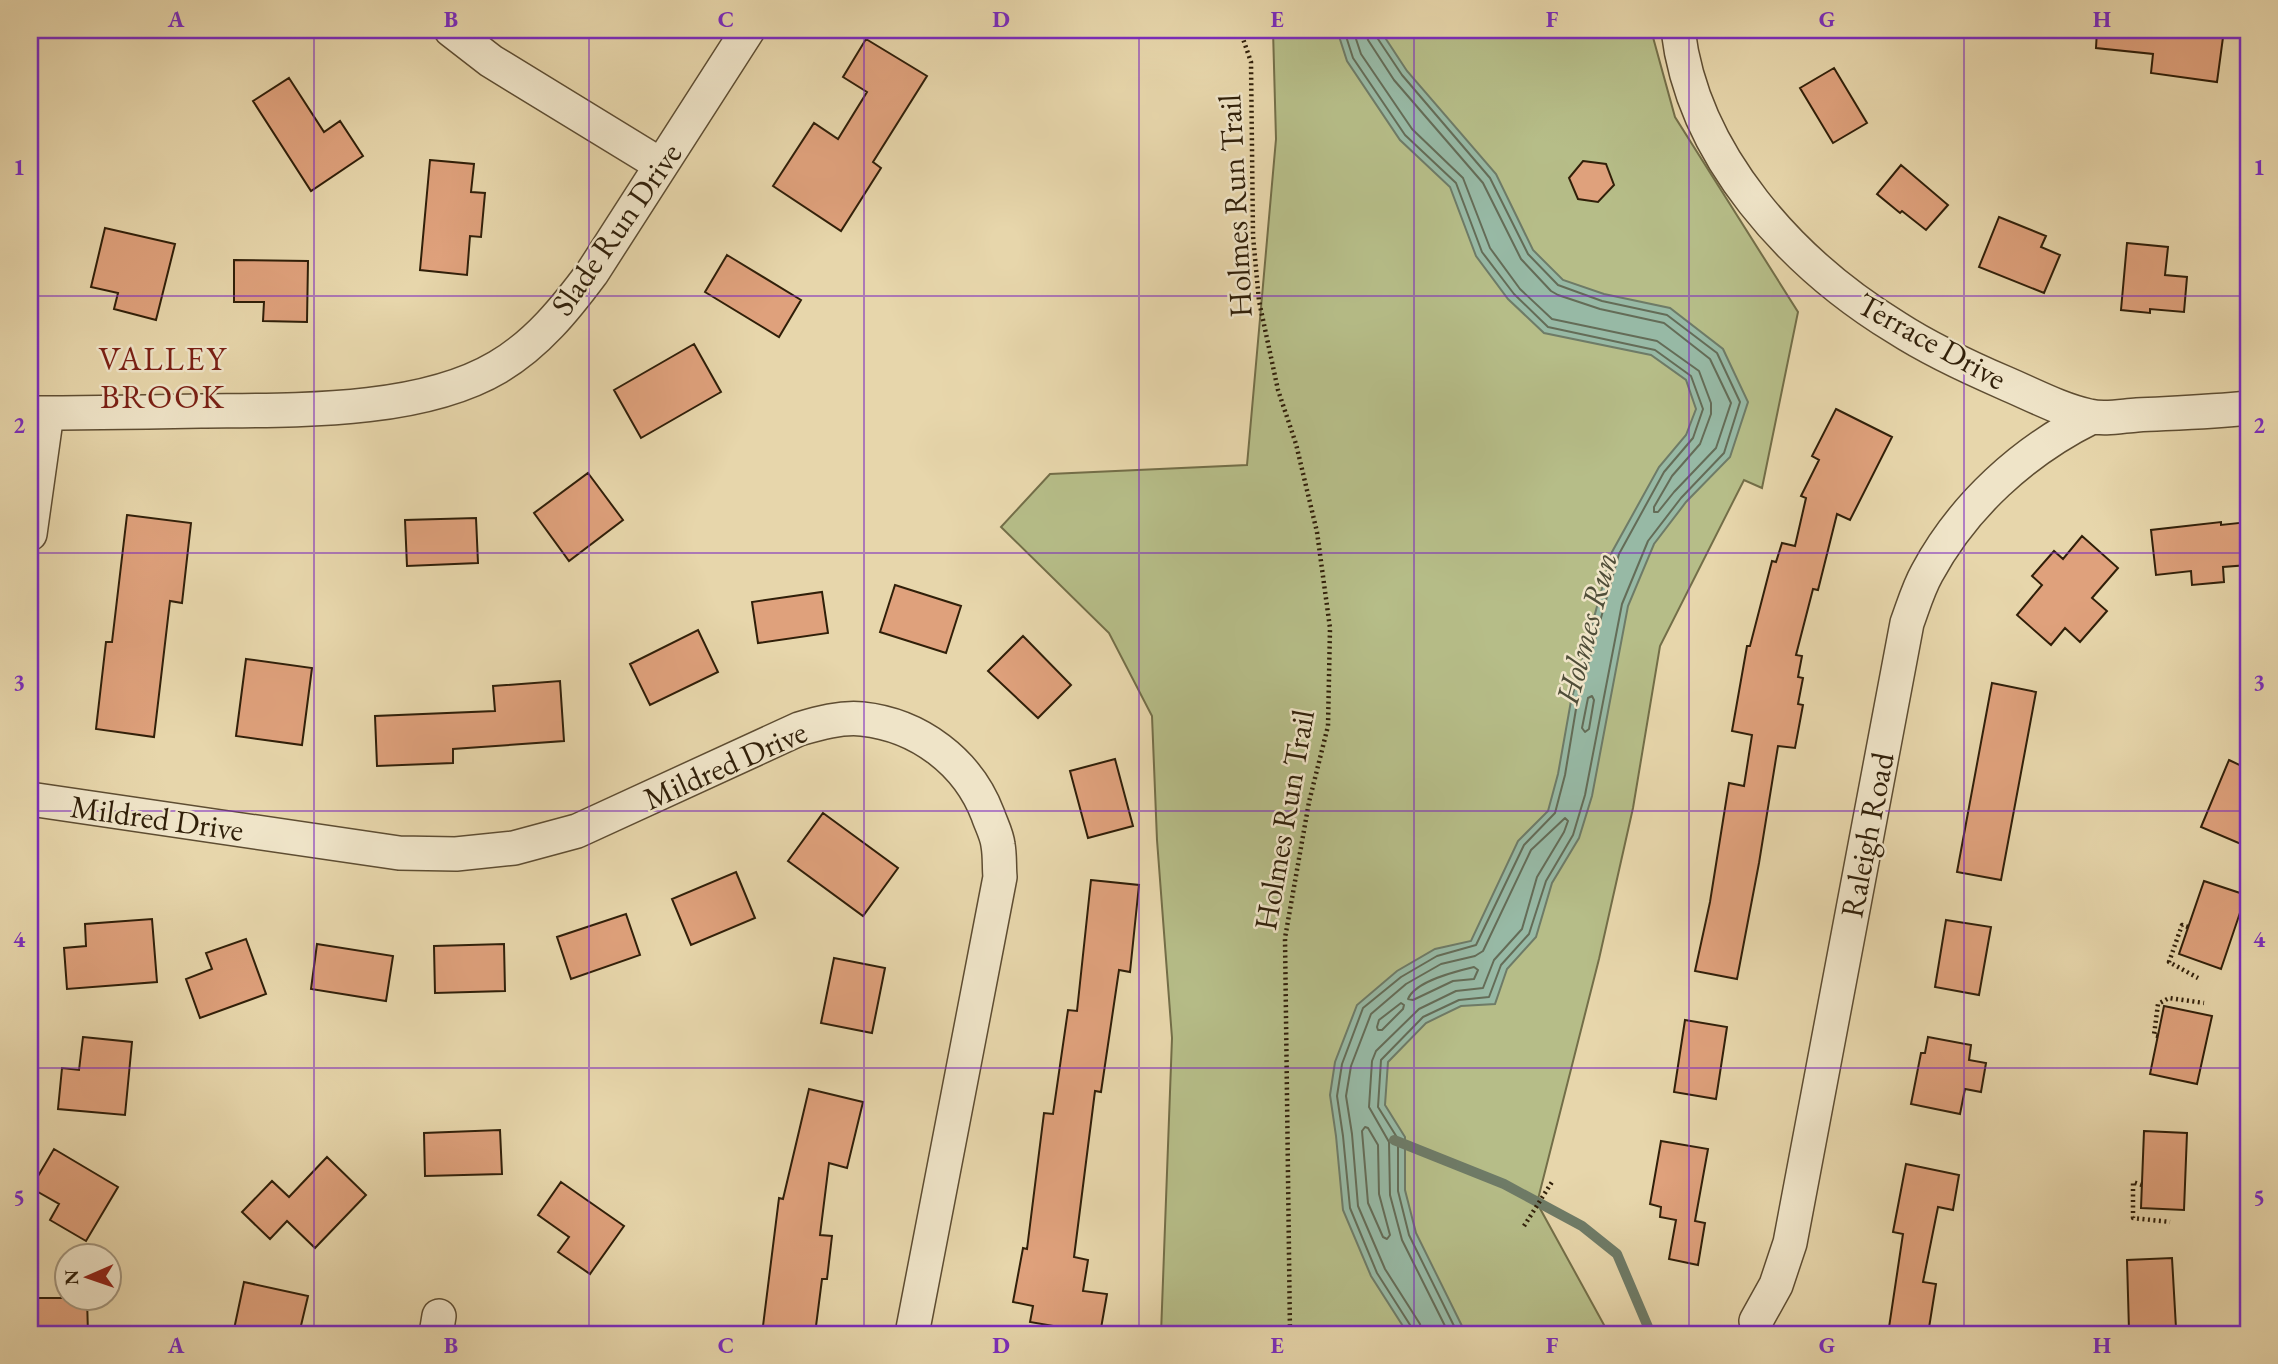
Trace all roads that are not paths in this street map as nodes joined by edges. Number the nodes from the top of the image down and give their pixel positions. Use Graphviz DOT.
graph roads {
  1 [pos="451,30"];
  2 [pos="748,30"];
  3 [pos="1678,30"];
  4 [pos="661,165"];
  5 [pos="2248,408"];
  6 [pos="38,413"];
  7 [pos="2092,417"];
  8 [pos="30,534"];
  9 [pos="30,799"];
  10 [pos="1756,1321"];
  11 [pos="912,1334"];
  1 -- 4 [label="street"];
  2 -- 4 [label="street, Slade Run Drive"];
  3 -- 7 [label="street, Terrace Drive"];
  4 -- 6 [label="street, Slade Run Drive"];
  5 -- 7 [label="street, Terrace Drive"];
  6 -- 8 [label="street"];
  7 -- 10 [label="street, Raleigh Road"];
  9 -- 11 [label="street, Mildred Drive"];
}
